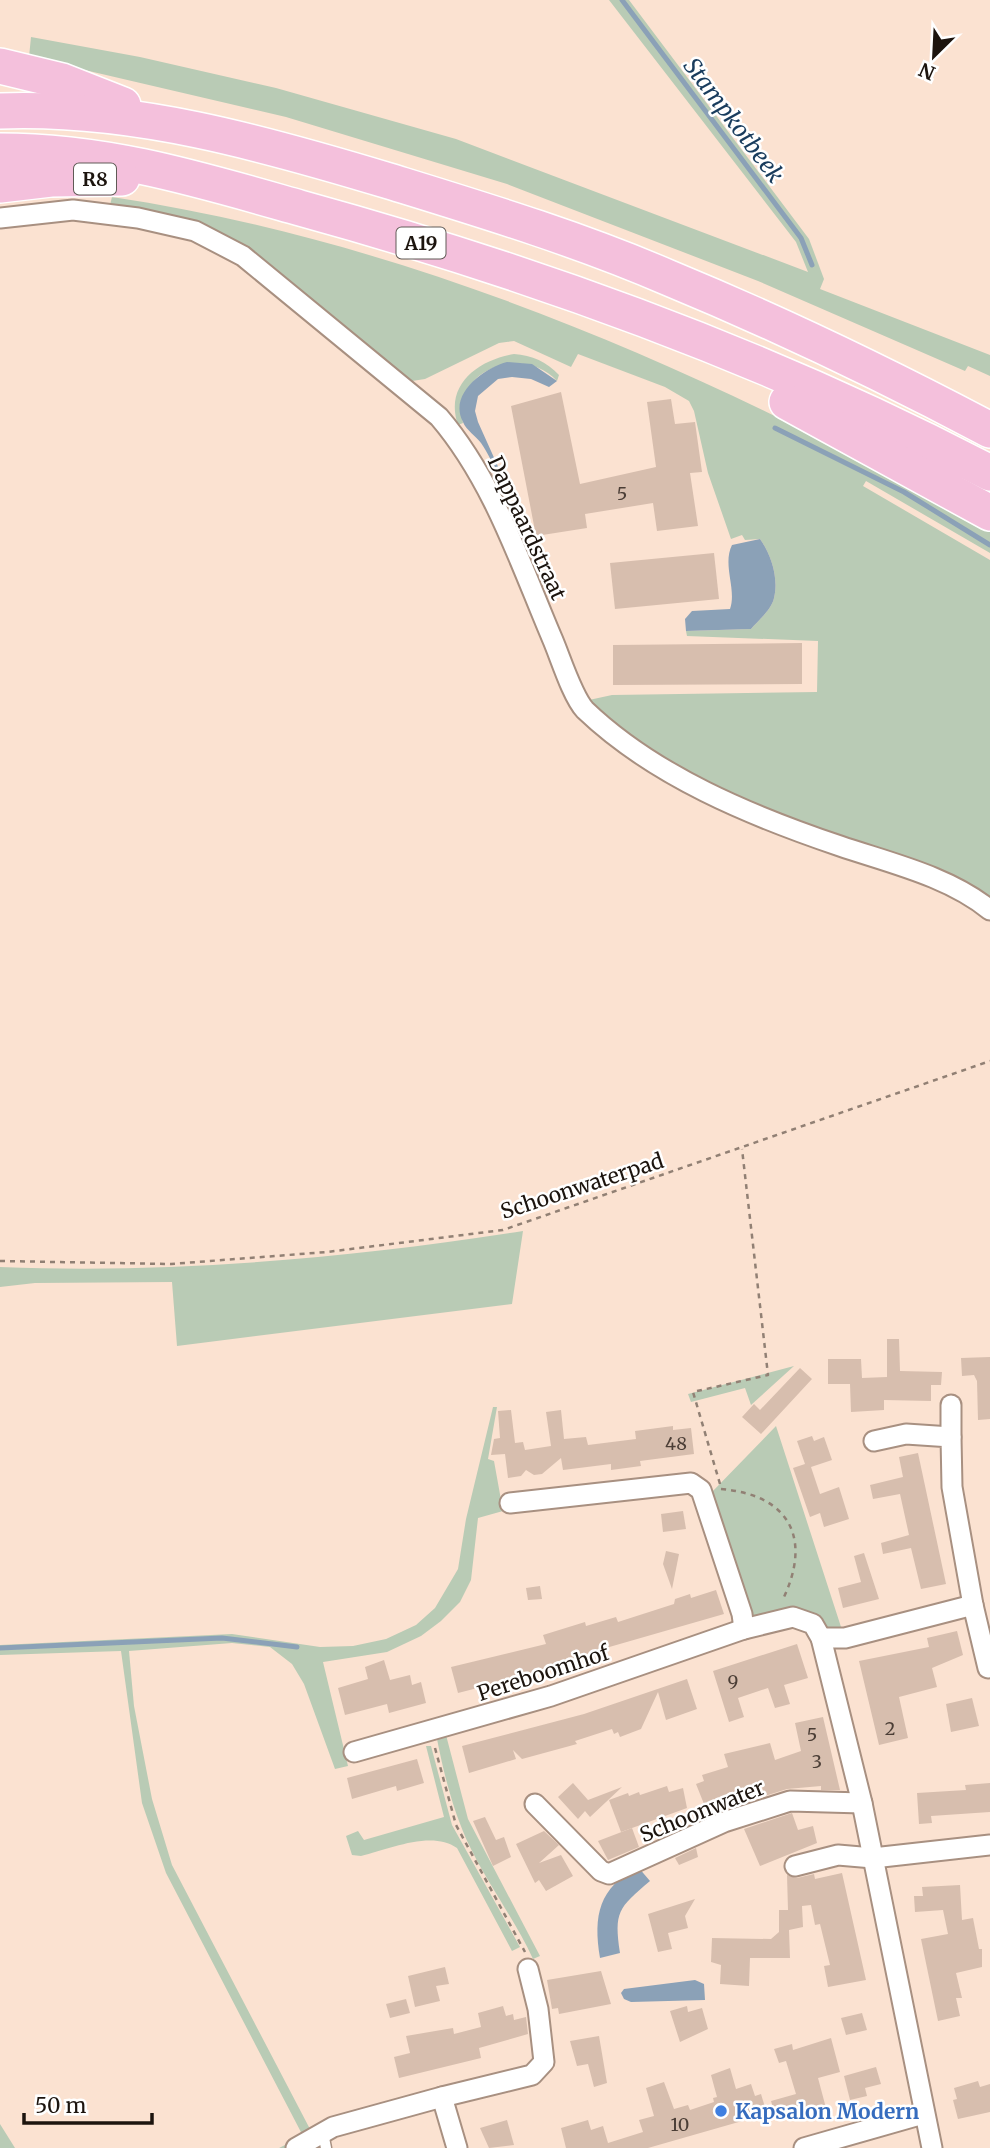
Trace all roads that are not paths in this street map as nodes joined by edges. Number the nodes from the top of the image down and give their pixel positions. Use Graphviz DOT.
graph roads {
  1 [pos="0,66"];
  2 [pos="0,111"];
  3 [pos="168,123"];
  4 [pos="0,151"];
  5 [pos="190,177"];
  6 [pos="0,185"];
  7 [pos="0,218"];
  8 [pos="647,322"];
  9 [pos="990,430"];
  10 [pos="990,473"];
  11 [pos="990,513"];
  12 [pos="990,910"];
  13 [pos="951,1405"];
  14 [pos="951,1437"];
  15 [pos="873,1441"];
  16 [pos="510,1503"];
  17 [pos="972,1605"];
  18 [pos="744,1629"];
  19 [pos="821,1638"];
  20 [pos="988,1668"];
  21 [pos="354,1752"];
  22 [pos="862,1803"];
  23 [pos="535,1804"];
  24 [pos="990,1845"];
  25 [pos="873,1858"];
  26 [pos="795,1866"];
  27 [pos="528,1969"];
  28 [pos="442,2096"];
  29 [pos="923,2114"];
  30 [pos="324,2140"];
  31 [pos="296,2148"];
  32 [pos="457,2148"];
  33 [pos="804,2148"];
  34 [pos="932,2148"];
  1 -- 3 [label="highway"];
  2 -- 3 [label="highway"];
  3 -- 9 [label="highway, A19"];
  4 -- 5 [label="highway, A19"];
  5 -- 6 [label="highway, R8"];
  5 -- 8 [label="highway, A19"];
  7 -- 12 [label="street, Dappaardstraat"];
  8 -- 10 [label="highway, A19"];
  8 -- 11 [label="highway"];
  13 -- 14 [label="street"];
  14 -- 15 [label="street"];
  14 -- 17 [label="street"];
  16 -- 18 [label="street"];
  17 -- 19 [label="street"];
  17 -- 20 [label="street"];
  18 -- 19 [label="street, Pereboomhof"];
  18 -- 21 [label="street, Pereboomhof"];
  19 -- 22 [label="street"];
  22 -- 23 [label="street, Schoonwater"];
  22 -- 25 [label="street"];
  24 -- 25 [label="street"];
  25 -- 26 [label="street"];
  25 -- 29 [label="street"];
  27 -- 28 [label="street"];
  28 -- 30 [label="street"];
  28 -- 32 [label="street"];
  29 -- 33 [label="street"];
  29 -- 34 [label="street"];
  30 -- 31 [label="street"];
}
